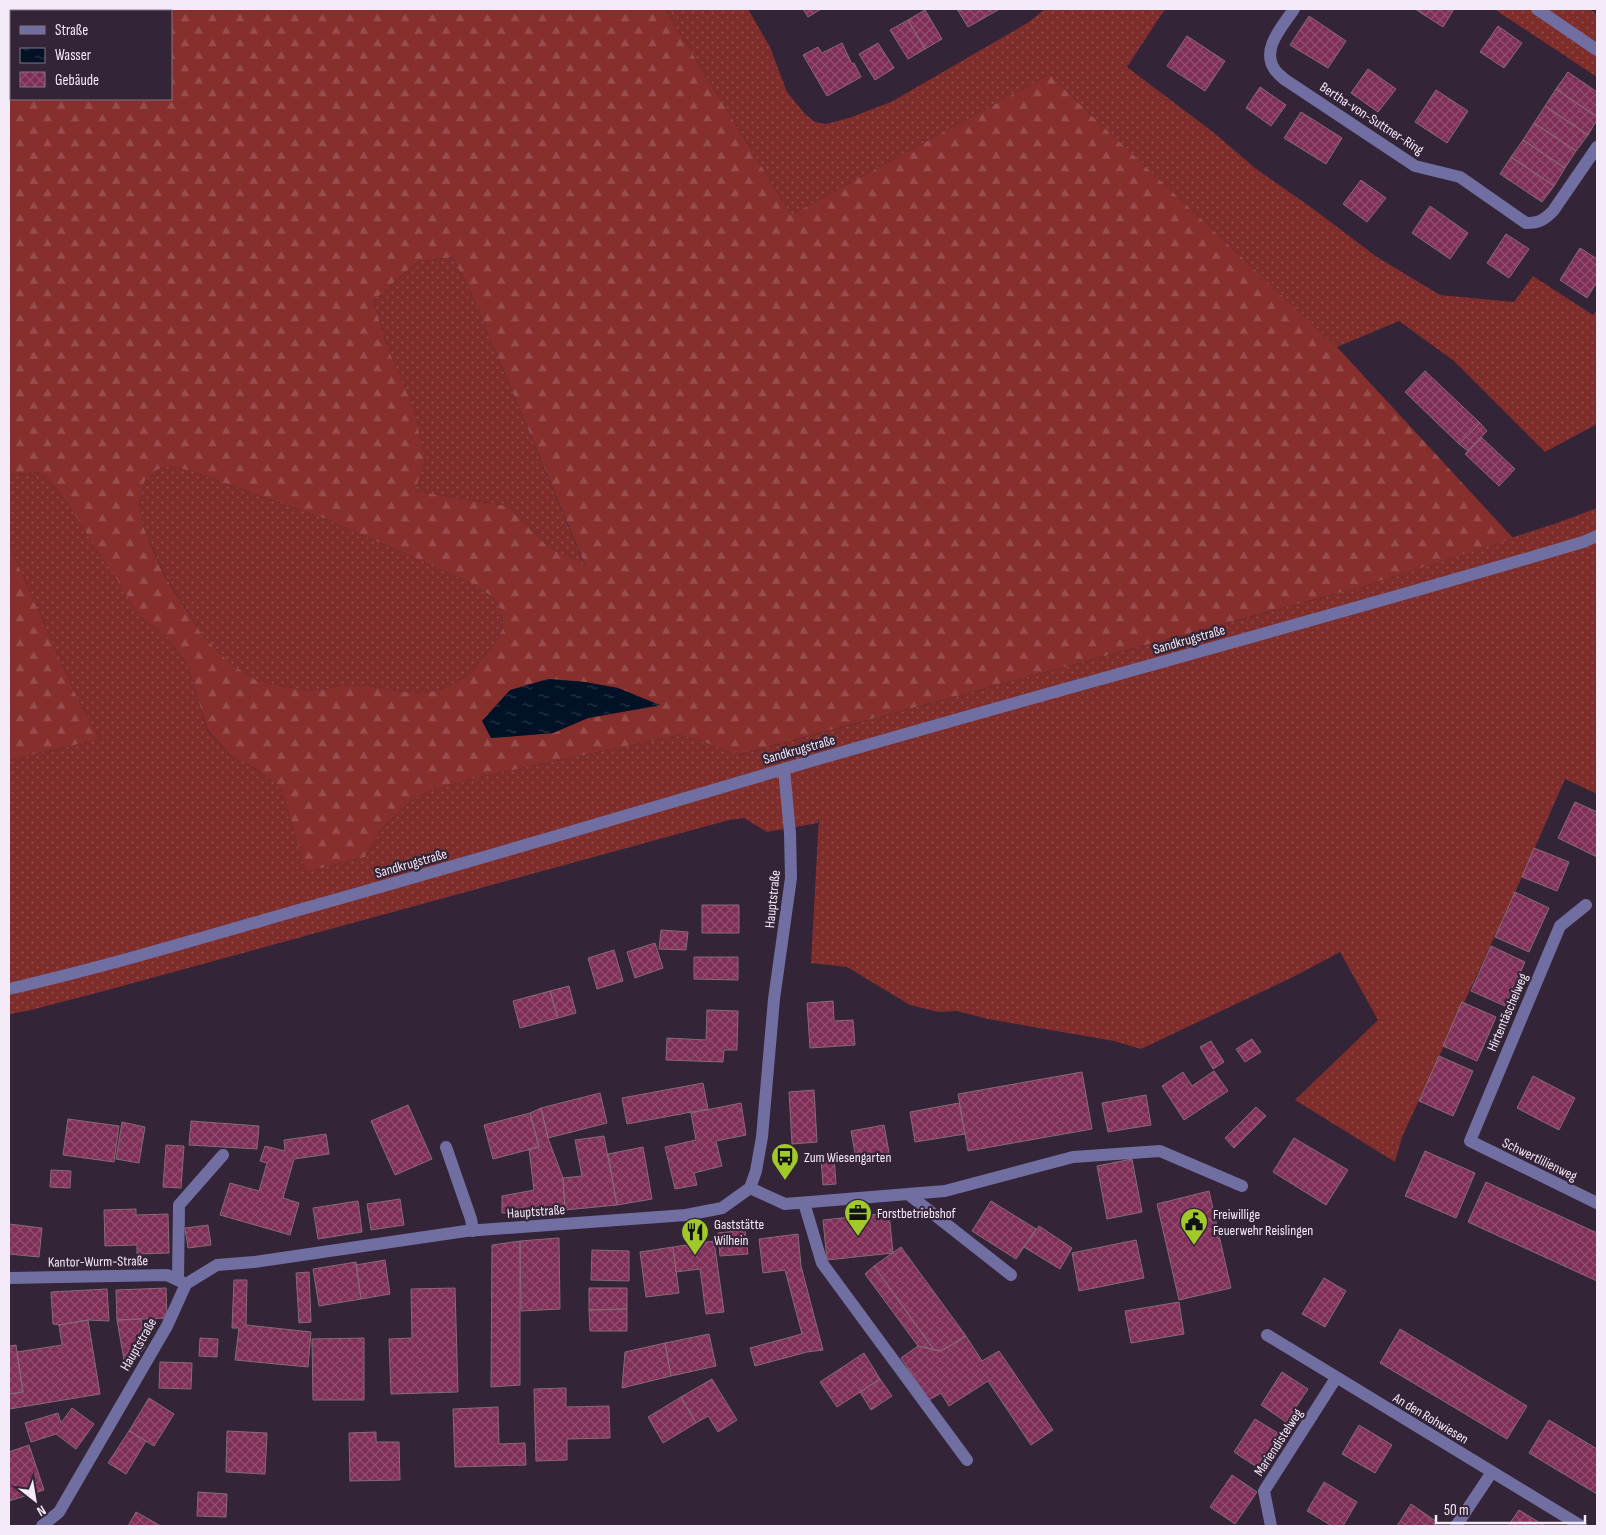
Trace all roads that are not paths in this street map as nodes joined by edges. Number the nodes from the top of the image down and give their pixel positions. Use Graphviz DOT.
graph roads {
  1 [pos="1294,9"];
  2 [pos="1537,9"];
  3 [pos="1597,50"];
  4 [pos="1597,147"];
  5 [pos="1597,536"];
  6 [pos="784,769"];
  7 [pos="1586,906"];
  8 [pos="9,989"];
  9 [pos="1470,1141"];
  10 [pos="446,1147"];
  11 [pos="223,1156"];
  12 [pos="1242,1186"];
  13 [pos="750,1188"];
  14 [pos="908,1194"];
  15 [pos="804,1203"];
  16 [pos="1597,1203"];
  17 [pos="473,1231"];
  18 [pos="1011,1275"];
  19 [pos="9,1278"];
  20 [pos="182,1282"];
  21 [pos="1267,1335"];
  22 [pos="1336,1378"];
  23 [pos="967,1460"];
  24 [pos="1492,1472"];
  25 [pos="42,1526"];
  26 [pos="1272,1526"];
  27 [pos="1456,1526"];
  28 [pos="1581,1526"];
  1 -- 4 [label="street, Bertha-von-Suttner-Ring"];
  2 -- 3 [label="street"];
  5 -- 6 [label="street, Sandkrugstraße"];
  6 -- 8 [label="street, Sandkrugstraße"];
  6 -- 13 [label="street, Hauptstraße"];
  7 -- 9 [label="street, Hirtentäschelweg"];
  9 -- 16 [label="street, Schwertlilienweg"];
  10 -- 17 [label="street"];
  11 -- 20 [label="street"];
  12 -- 14 [label="street"];
  13 -- 15 [label="street"];
  13 -- 17 [label="street, Hauptstraße"];
  14 -- 15 [label="street"];
  14 -- 18 [label="street"];
  15 -- 23 [label="street"];
  17 -- 20 [label="street, Hauptstraße"];
  19 -- 20 [label="street, Kantor-Wurm-Straße"];
  20 -- 25 [label="street, Hauptstraße"];
  21 -- 22 [label="street, An den Rohwiesen"];
  22 -- 24 [label="street, An den Rohwiesen"];
  22 -- 26 [label="street, Mariendistelweg"];
  24 -- 27 [label="street"];
  24 -- 28 [label="street, An den Rohwiesen"];
}
